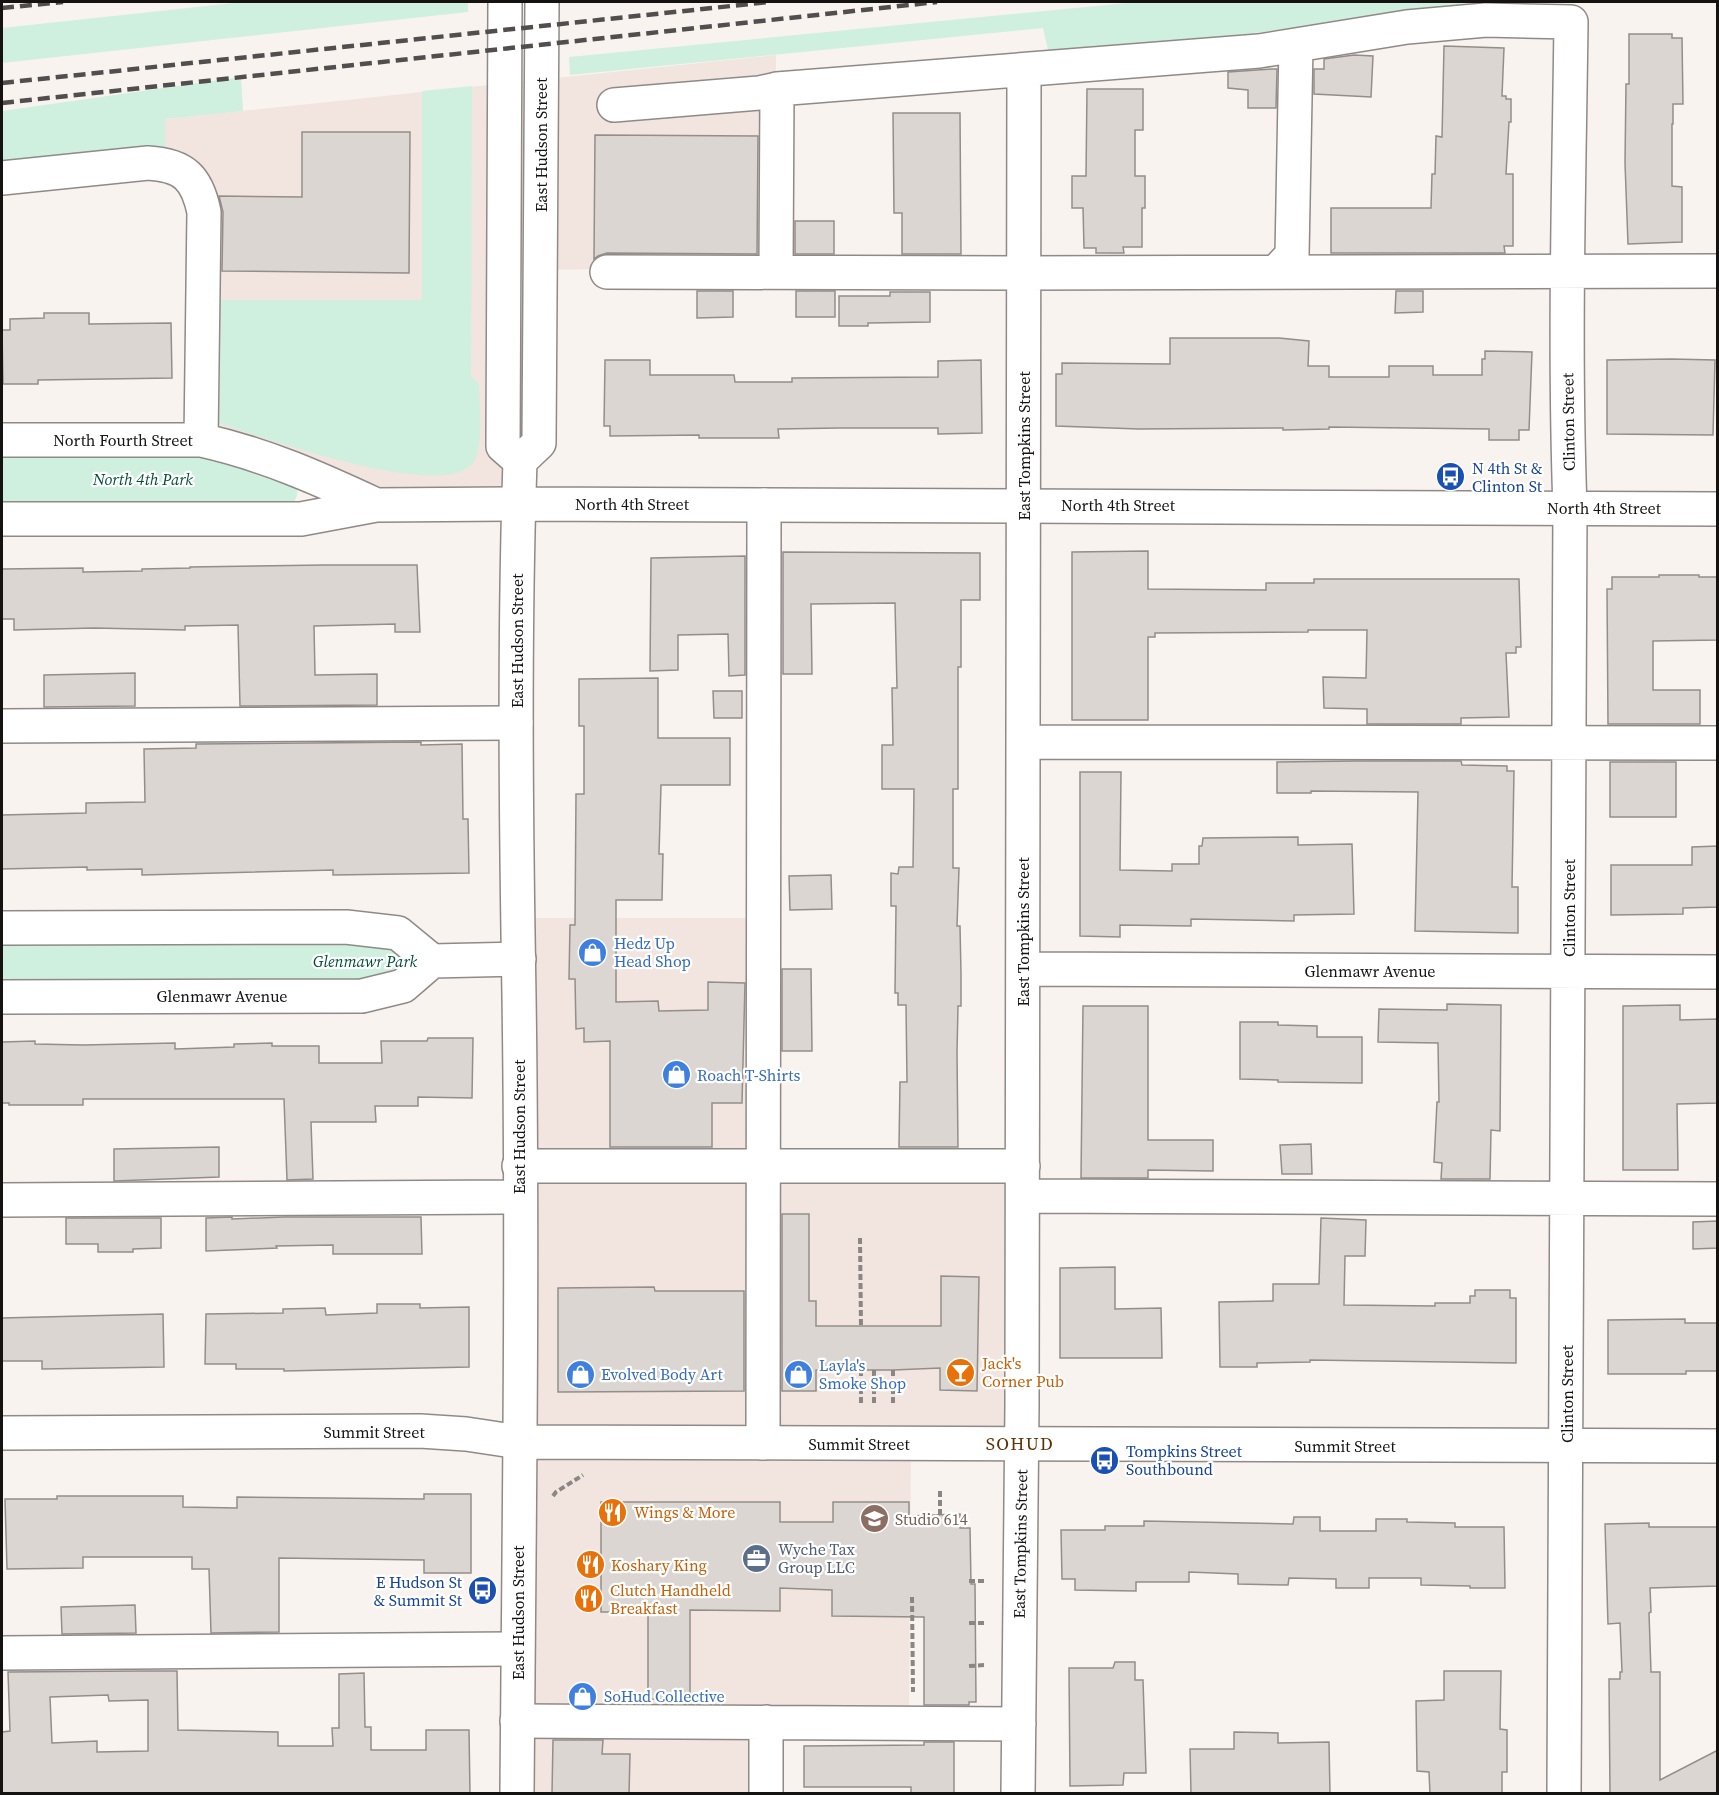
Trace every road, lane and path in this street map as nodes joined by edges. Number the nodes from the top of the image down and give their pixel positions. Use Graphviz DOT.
graph roads {
  1 [pos="505,2"];
  2 [pos="542,2"];
  3 [pos="1296,45"];
  4 [pos="1024,71"];
  5 [pos="777,89"];
  6 [pos="614,105"];
  7 [pos="2,178"];
  8 [pos="1567,270"];
  9 [pos="1718,271"];
  10 [pos="607,272"];
  11 [pos="776,272"];
  12 [pos="1276,272"];
  13 [pos="1024,273"];
  14 [pos="2,440"];
  15 [pos="201,440"];
  16 [pos="520,461"];
  17 [pos="518,504"];
  18 [pos="376,505"];
  19 [pos="764,505"];
  20 [pos="1024,505"];
  21 [pos="1570,508"];
  22 [pos="1718,509"];
  23 [pos="2,519"];
  24 [pos="516,723"];
  25 [pos="2,726"];
  26 [pos="1023,742"];
  27 [pos="1569,743"];
  28 [pos="1718,743"];
  29 [pos="2,928"];
  30 [pos="519,960"];
  31 [pos="432,961"];
  32 [pos="1023,969"];
  33 [pos="1568,972"];
  34 [pos="1718,972"];
  35 [pos="2,997"];
  36 [pos="763,1166"];
  37 [pos="519,1181"];
  38 [pos="1023,1181"];
  39 [pos="1568,1198"];
  40 [pos="1718,1199"];
  41 [pos="2,1200"];
  42 [pos="860,1238"];
  43 [pos="861,1327"];
  44 [pos="861,1370"];
  45 [pos="874,1370"];
  46 [pos="893,1370"];
  47 [pos="861,1404"];
  48 [pos="874,1404"];
  49 [pos="893,1404"];
  50 [pos="2,1432"];
  51 [pos="519,1442"];
  52 [pos="763,1443"];
  53 [pos="1022,1445"];
  54 [pos="1567,1446"];
  55 [pos="1718,1446"];
  56 [pos="940,1490"];
  57 [pos="940,1515"];
  58 [pos="969,1581"];
  59 [pos="986,1581"];
  60 [pos="912,1597"];
  61 [pos="969,1623"];
  62 [pos="986,1623"];
  63 [pos="518,1649"];
  64 [pos="2,1653"];
  65 [pos="986,1665"];
  66 [pos="969,1666"];
  67 [pos="517,1721"];
  68 [pos="766,1722"];
  69 [pos="913,1723"];
  70 [pos="1018,1724"];
  71 [pos="517,1794"];
  72 [pos="766,1794"];
  73 [pos="1018,1794"];
  74 [pos="1564,1794"];
  1 -- 16 [label="street"];
  2 -- 16 [label="street, East Hudson Street"];
  3 -- 4 [label="street"];
  3 -- 8 [label="street, Clinton Street"];
  3 -- 12 [label="street"];
  4 -- 5 [label="street"];
  4 -- 13 [label="street, East Tompkins Street"];
  5 -- 6 [label="street"];
  5 -- 11 [label="street"];
  7 -- 15 [label="street"];
  8 -- 9 [label="street"];
  8 -- 12 [label="street"];
  8 -- 21 [label="street, Clinton Street"];
  10 -- 11 [label="street"];
  11 -- 13 [label="street"];
  12 -- 13 [label="street"];
  13 -- 20 [label="street, East Tompkins Street"];
  14 -- 15 [label="street, North Fourth Street"];
  15 -- 18 [label="street, North Fourth Street"];
  16 -- 17 [label="street, East Hudson Street"];
  17 -- 18 [label="street, North Fourth Street"];
  17 -- 19 [label="street, North 4th Street"];
  17 -- 24 [label="street, East Hudson Street"];
  18 -- 23 [label="street, North Fourth Street"];
  19 -- 20 [label="street, North 4th Street"];
  19 -- 36 [label="street"];
  20 -- 21 [label="street, North 4th Street"];
  20 -- 26 [label="street, East Tompkins Street"];
  21 -- 22 [label="street, North 4th Street"];
  21 -- 27 [label="street, Clinton Street"];
  24 -- 25 [label="street"];
  24 -- 30 [label="street, East Hudson Street"];
  26 -- 27 [label="street"];
  26 -- 32 [label="street, East Tompkins Street"];
  27 -- 28 [label="street"];
  27 -- 33 [label="street, Clinton Street"];
  29 -- 31 [label="street"];
  30 -- 31 [label="street"];
  30 -- 37 [label="street, East Hudson Street"];
  31 -- 35 [label="street, Glenmawr Avenue"];
  32 -- 33 [label="street, Glenmawr Avenue"];
  32 -- 38 [label="street, East Tompkins Street"];
  33 -- 34 [label="street, Glenmawr Avenue"];
  33 -- 39 [label="street, Clinton Street"];
  36 -- 37 [label="street"];
  36 -- 38 [label="street"];
  36 -- 52 [label="street"];
  37 -- 41 [label="street"];
  37 -- 51 [label="street, East Hudson Street"];
  38 -- 39 [label="street"];
  38 -- 53 [label="street, East Tompkins Street"];
  39 -- 40 [label="street"];
  39 -- 54 [label="street, Clinton Street"];
  42 -- 43 [label="path"];
  44 -- 47 [label="path"];
  45 -- 48 [label="path"];
  46 -- 49 [label="path"];
  50 -- 51 [label="street, Summit Street"];
  51 -- 52 [label="street, Summit Street"];
  51 -- 63 [label="street, East Hudson Street"];
  52 -- 53 [label="street, Summit Street"];
  53 -- 54 [label="street, Summit Street"];
  53 -- 70 [label="street, East Tompkins Street"];
  54 -- 55 [label="street, Summit Street"];
  54 -- 74 [label="street, Clinton Street"];
  56 -- 57 [label="path"];
  58 -- 59 [label="path"];
  60 -- 69 [label="path"];
  61 -- 62 [label="path"];
  63 -- 64 [label="street"];
  63 -- 67 [label="street, East Hudson Street"];
  65 -- 66 [label="path"];
  67 -- 68 [label="street"];
  67 -- 71 [label="street, East Hudson Street"];
  68 -- 69 [label="street"];
  68 -- 72 [label="street"];
  69 -- 70 [label="street"];
  70 -- 73 [label="street, East Tompkins Street"];
}
